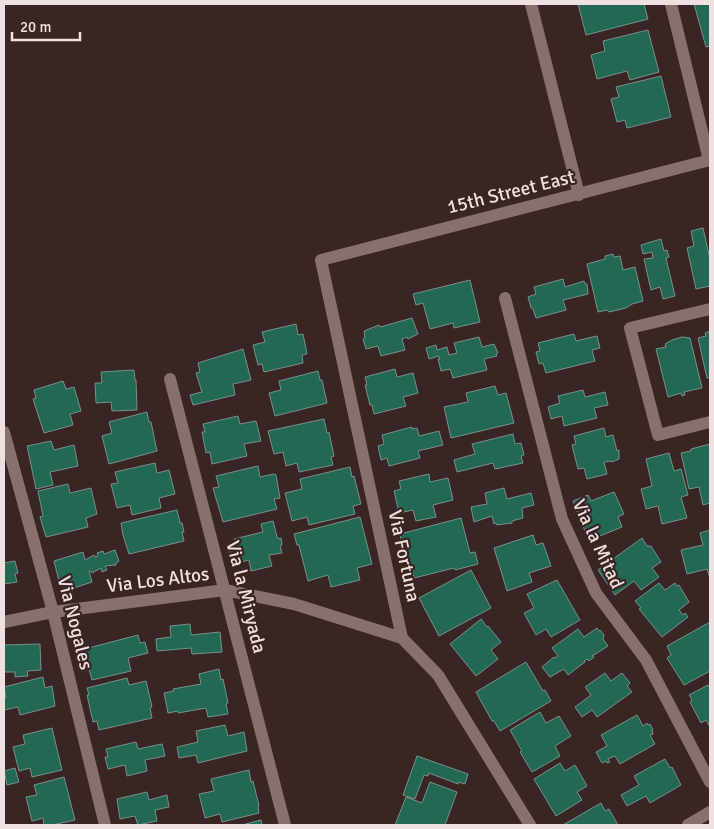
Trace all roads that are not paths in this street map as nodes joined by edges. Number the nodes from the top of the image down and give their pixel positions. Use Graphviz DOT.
graph roads {
  1 [pos="531,4"];
  2 [pos="671,4"];
  3 [pos="705,115"];
  4 [pos="710,160"];
  5 [pos="579,194"];
  6 [pos="321,260"];
  7 [pos="505,298"];
  8 [pos="710,309"];
  9 [pos="170,379"];
  10 [pos="710,422"];
  11 [pos="4,432"];
  12 [pos="225,590"];
  13 [pos="53,612"];
  14 [pos="4,622"];
  15 [pos="402,638"];
  16 [pos="710,782"];
  17 [pos="710,812"];
  18 [pos="106,825"];
  19 [pos="285,825"];
  20 [pos="530,825"];
  21 [pos="688,825"];
  1 -- 5 [label="street"];
  2 -- 3 [label="street"];
  3 -- 4 [label="street"];
  4 -- 5 [label="street, 15th Street East"];
  5 -- 6 [label="street, 15th Street East"];
  6 -- 15 [label="street, Via Fortuna"];
  7 -- 16 [label="street, Via la Mitad"];
  8 -- 10 [label="street"];
  9 -- 12 [label="street, Via la Miryada"];
  11 -- 13 [label="street, Via Nogales"];
  12 -- 13 [label="street, Via Los Altos"];
  12 -- 15 [label="street, Via Los Altos"];
  12 -- 19 [label="street, Via la Miryada"];
  13 -- 14 [label="street, Via Los Altos"];
  13 -- 18 [label="street, Via Nogales"];
  15 -- 20 [label="street"];
  17 -- 21 [label="street"];
}
